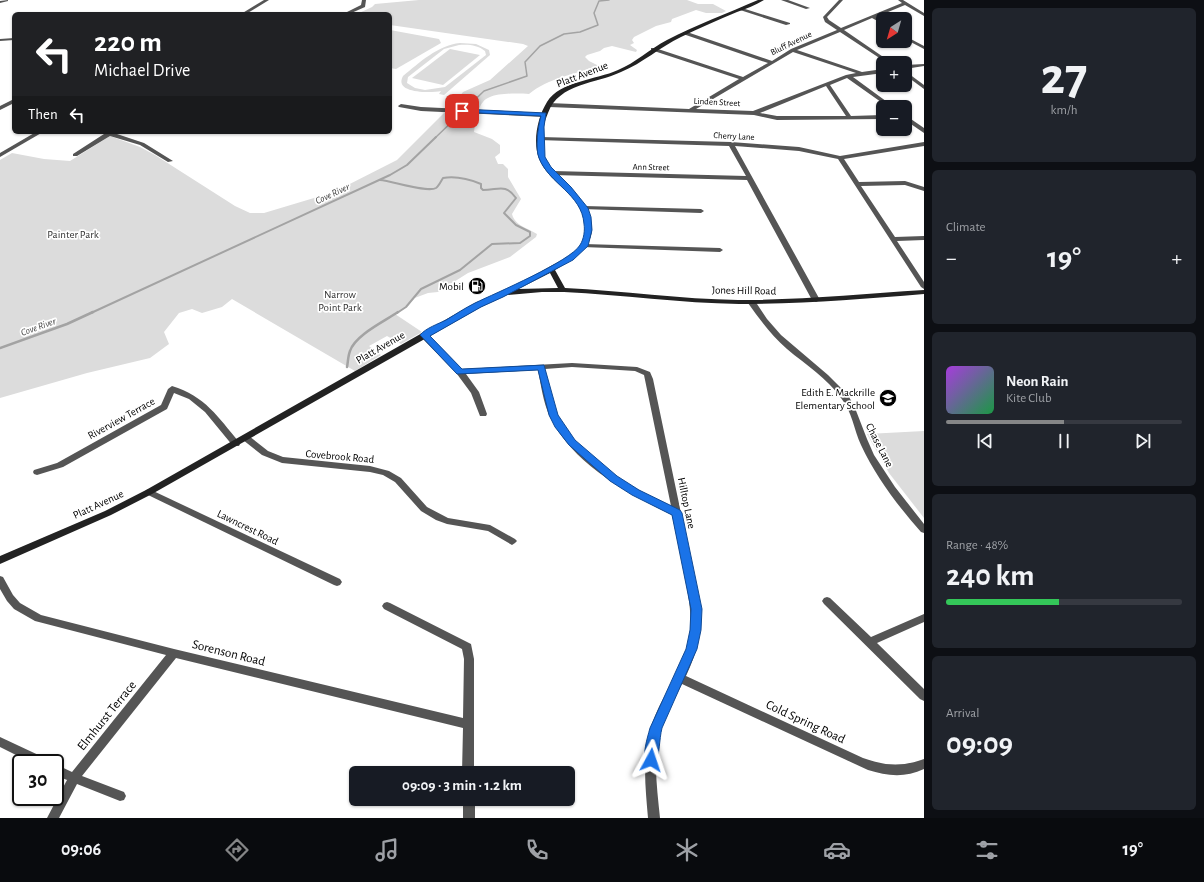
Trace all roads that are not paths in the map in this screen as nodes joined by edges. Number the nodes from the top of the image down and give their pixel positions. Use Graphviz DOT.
graph roads {
  1 [pos="6,0"];
  2 [pos="267,0"];
  3 [pos="364,0"];
  4 [pos="783,0"];
  5 [pos="841,0"];
  6 [pos="899,0"];
  7 [pos="758,1"];
  8 [pos="0,2"];
  9 [pos="904,3"];
  10 [pos="808,8"];
  11 [pos="742,9"];
  12 [pos="247,12"];
  13 [pos="350,12"];
  14 [pos="924,15"];
  15 [pos="872,16"];
  16 [pos="876,19"];
  17 [pos="788,24"];
  18 [pos="840,30"];
  19 [pos="685,33"];
  20 [pos="12,39"];
  21 [pos="0,40"];
  22 [pos="912,41"];
  23 [pos="924,48"];
  24 [pos="653,49"];
  25 [pos="793,50"];
  26 [pos="879,56"];
  27 [pos="771,62"];
  28 [pos="924,65"];
  29 [pos="912,66"];
  30 [pos="876,71"];
  31 [pos="861,74"];
  32 [pos="848,76"];
  33 [pos="912,78"];
  34 [pos="743,80"];
  35 [pos="828,85"];
  36 [pos="924,87"];
  37 [pos="881,100"];
  38 [pos="12,102"];
  39 [pos="0,103"];
  40 [pos="6,105"];
  41 [pos="549,105"];
  42 [pos="12,106"];
  43 [pos="401,106"];
  44 [pos="0,108"];
  45 [pos="692,110"];
  46 [pos="754,113"];
  47 [pos="544,115"];
  48 [pos="876,117"];
  49 [pos="850,118"];
  50 [pos="912,122"];
  51 [pos="924,124"];
  52 [pos="916,125"];
  53 [pos="924,131"];
  54 [pos="37,134"];
  55 [pos="106,134"];
  56 [pos="111,134"];
  57 [pos="540,139"];
  58 [pos="731,144"];
  59 [pos="924,144"];
  60 [pos="0,155"];
  61 [pos="75,155"];
  62 [pos="840,158"];
  63 [pos="170,161"];
  64 [pos="553,173"];
  65 [pos="749,178"];
  66 [pos="858,184"];
  67 [pos="924,188"];
  68 [pos="584,208"];
  69 [pos="701,211"];
  70 [pos="924,238"];
  71 [pos="894,239"];
  72 [pos="584,246"];
  73 [pos="720,250"];
  74 [pos="551,269"];
  75 [pos="924,287"];
  76 [pos="563,290"];
  77 [pos="924,292"];
  78 [pos="500,295"];
  79 [pos="816,300"];
  80 [pos="752,303"];
  81 [pos="424,335"];
  82 [pos="541,367"];
  83 [pos="460,372"];
  84 [pos="483,414"];
  85 [pos="246,438"];
  86 [pos="236,444"];
  87 [pos="37,472"];
  88 [pos="149,492"];
  89 [pos="677,513"];
  90 [pos="924,530"];
  91 [pos="512,541"];
  92 [pos="0,560"];
  93 [pos="0,580"];
  94 [pos="337,582"];
  95 [pos="827,601"];
  96 [pos="387,606"];
  97 [pos="924,618"];
  98 [pos="870,642"];
  99 [pos="174,653"];
  100 [pos="680,678"];
  101 [pos="924,696"];
  102 [pos="468,724"];
  103 [pos="0,742"];
  104 [pos="25,754"];
  105 [pos="924,764"];
  106 [pos="468,766"];
  107 [pos="64,773"];
  108 [pos="74,778"];
  109 [pos="120,796"];
  110 [pos="469,806"];
  111 [pos="53,818"];
  112 [pos="469,818"];
  113 [pos="654,818"];
  1 -- 8 [label="street"];
  2 -- 12 [label="street"];
  3 -- 13 [label="street"];
  4 -- 10 [label="street"];
  5 -- 18 [label="street"];
  6 -- 9 [label="street"];
  7 -- 11 [label="main road, Platt Avenue"];
  9 -- 14 [label="street"];
  9 -- 15 [label="street, Bluff Avenue"];
  11 -- 17 [label="street"];
  11 -- 19 [label="main road, Platt Avenue"];
  15 -- 16 [label="street"];
  15 -- 18 [label="street, Bluff Avenue"];
  18 -- 25 [label="street, Bluff Avenue"];
  18 -- 26 [label="street"];
  19 -- 24 [label="main road, Platt Avenue"];
  19 -- 27 [label="street"];
  20 -- 21 [label="street"];
  22 -- 23 [label="street"];
  24 -- 34 [label="street"];
  24 -- 41 [label="main road, Platt Avenue"];
  25 -- 27 [label="street, Bluff Avenue"];
  25 -- 31 [label="street"];
  27 -- 34 [label="street, Bluff Avenue"];
  28 -- 29 [label="street"];
  30 -- 31 [label="street"];
  31 -- 32 [label="street"];
  32 -- 35 [label="street"];
  32 -- 37 [label="street"];
  33 -- 36 [label="street"];
  34 -- 45 [label="street, Bluff Avenue"];
  35 -- 46 [label="street"];
  35 -- 49 [label="street"];
  38 -- 40 [label="street"];
  39 -- 40 [label="street"];
  40 -- 42 [label="street"];
  40 -- 44 [label="street"];
  41 -- 45 [label="street, Linden Street"];
  41 -- 47 [label="main road, Platt Avenue"];
  43 -- 47 [label="street"];
  45 -- 46 [label="street, Linden Street"];
  46 -- 49 [label="street, Linden Street"];
  47 -- 57 [label="main road, Platt Avenue"];
  48 -- 49 [label="street, Linden Street"];
  50 -- 52 [label="street"];
  51 -- 52 [label="street"];
  52 -- 53 [label="street"];
  54 -- 60 [label="street"];
  55 -- 61 [label="street"];
  56 -- 63 [label="street"];
  57 -- 58 [label="street, Cherry Lane"];
  57 -- 64 [label="main road, Platt Avenue"];
  58 -- 62 [label="street, Cherry Lane"];
  58 -- 65 [label="street"];
  59 -- 62 [label="street, Cherry Lane"];
  62 -- 66 [label="street"];
  64 -- 65 [label="street, Ann Street"];
  64 -- 68 [label="main road, Platt Avenue"];
  65 -- 79 [label="street"];
  66 -- 67 [label="street"];
  66 -- 71 [label="street"];
  68 -- 69 [label="street"];
  68 -- 72 [label="main road, Platt Avenue"];
  70 -- 71 [label="street"];
  71 -- 75 [label="street"];
  72 -- 73 [label="street"];
  72 -- 74 [label="main road, Platt Avenue"];
  74 -- 76 [label="main road"];
  74 -- 78 [label="main road, Platt Avenue"];
  76 -- 78 [label="main road, Jones Hill Road"];
  76 -- 80 [label="main road, Jones Hill Road"];
  77 -- 79 [label="main road, Jones Hill Road"];
  78 -- 81 [label="main road, Platt Avenue"];
  79 -- 80 [label="main road, Jones Hill Road"];
  80 -- 90 [label="street, Chase Lane"];
  81 -- 83 [label="street"];
  81 -- 85 [label="main road, Platt Avenue"];
  82 -- 83 [label="street, Hilltop Lane"];
  82 -- 89 [label="street"];
  82 -- 89 [label="street, Hilltop Lane"];
  83 -- 84 [label="street"];
  85 -- 86 [label="main road, Platt Avenue"];
  85 -- 91 [label="street, Covebrook Road"];
  86 -- 87 [label="street, Riverview Terrace"];
  86 -- 88 [label="main road, Platt Avenue"];
  88 -- 92 [label="main road, Platt Avenue"];
  88 -- 94 [label="street, Lawncrest Road"];
  89 -- 100 [label="street, Hilltop Lane"];
  93 -- 99 [label="street, Sorenson Road"];
  95 -- 98 [label="street"];
  96 -- 102 [label="street"];
  97 -- 98 [label="street"];
  98 -- 101 [label="street"];
  99 -- 102 [label="street, Sorenson Road"];
  99 -- 108 [label="street, Elmhurst Terrace"];
  100 -- 105 [label="street, Cold Spring Road"];
  100 -- 113 [label="street, Hilltop Lane"];
  102 -- 106 [label="street"];
  103 -- 104 [label="street"];
  107 -- 108 [label="street"];
  108 -- 109 [label="street"];
  108 -- 111 [label="street, Elmhurst Terrace"];
  110 -- 112 [label="street"];
}
